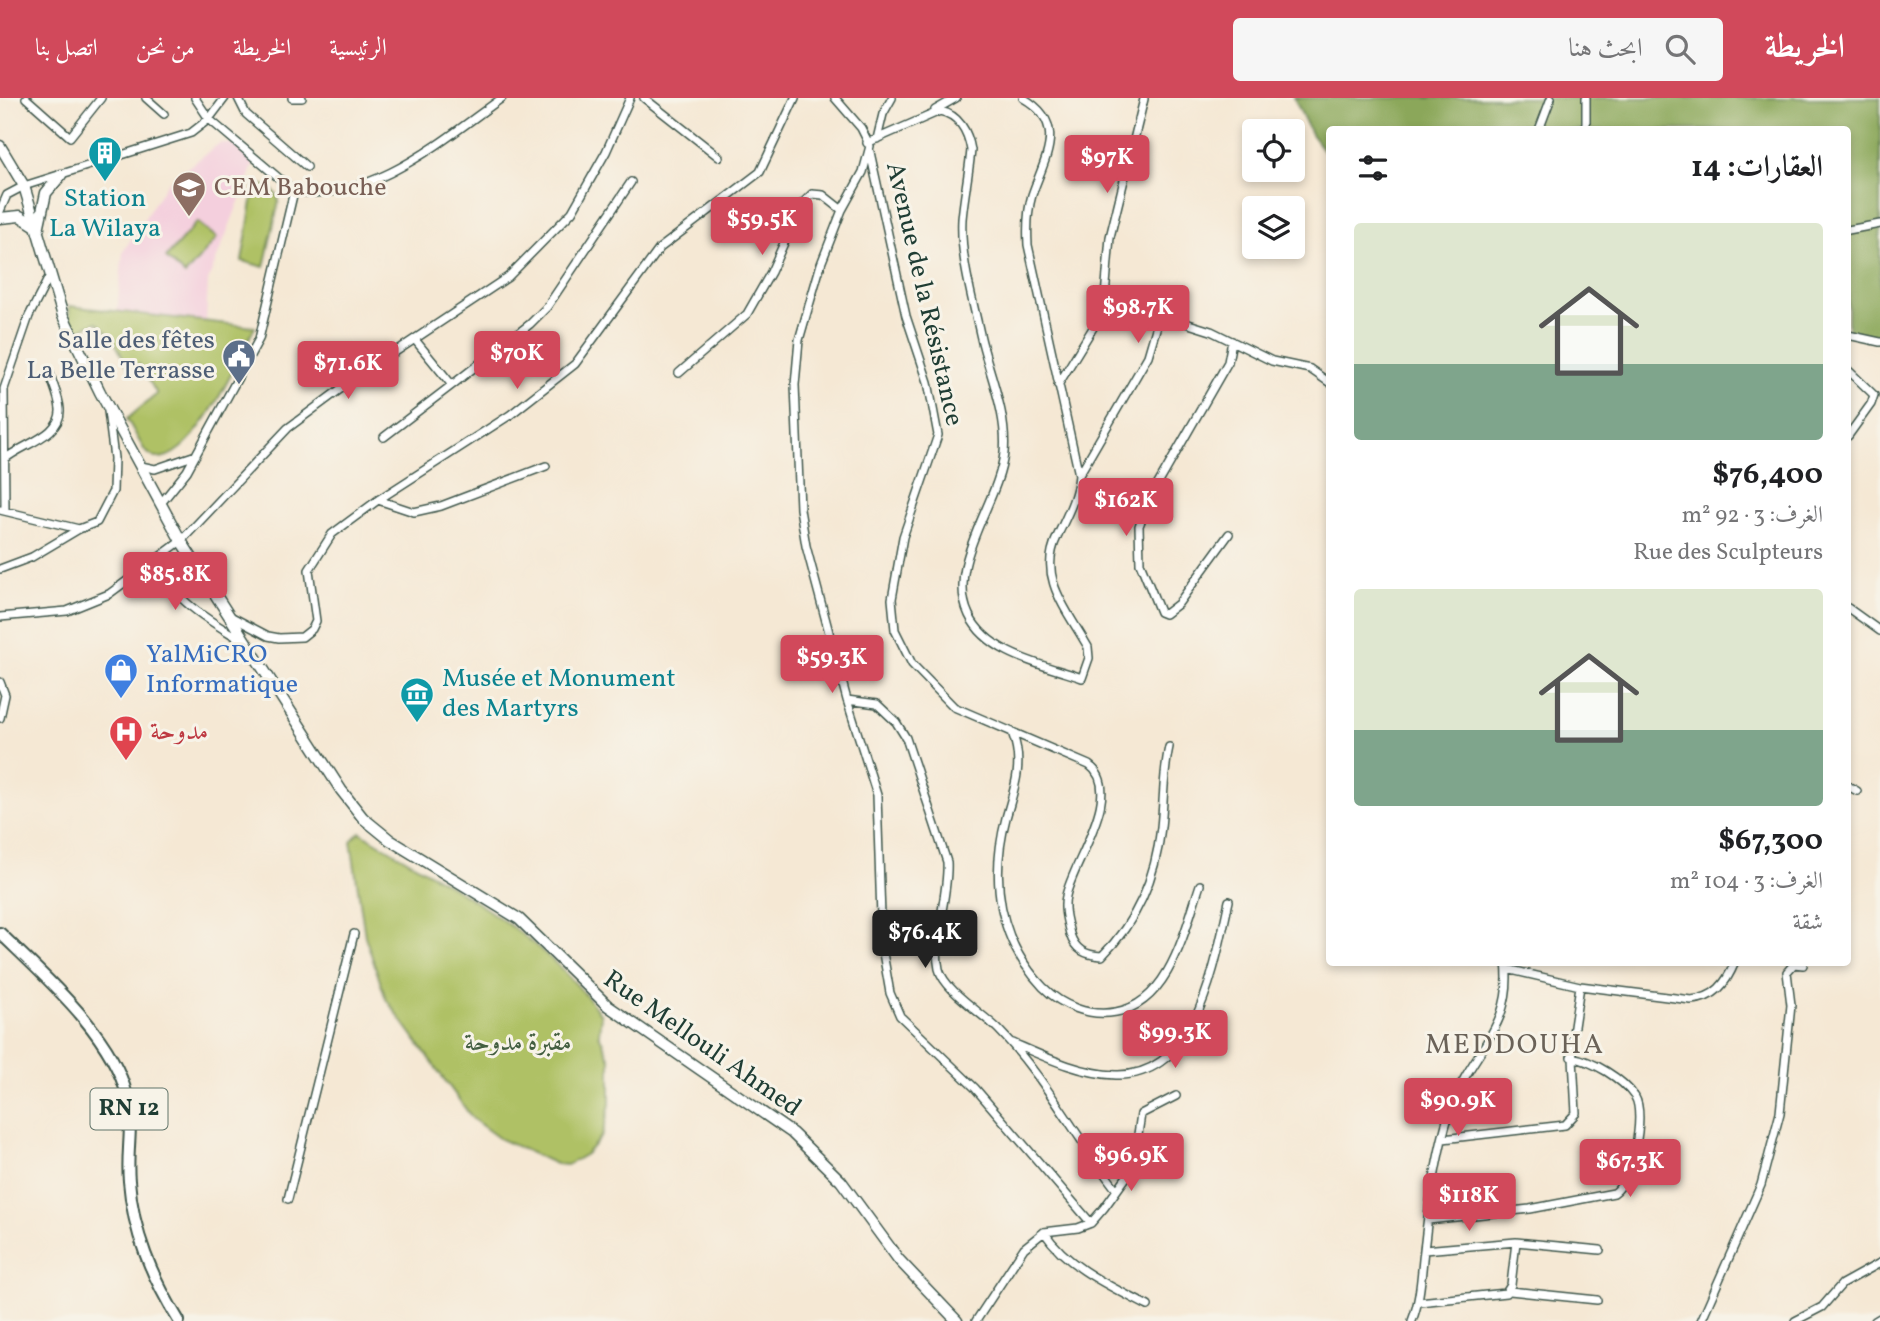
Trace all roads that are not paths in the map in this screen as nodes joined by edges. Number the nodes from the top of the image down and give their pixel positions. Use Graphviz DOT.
graph roads {
  1 [pos="26,98"];
  2 [pos="102,98"];
  3 [pos="146,98"];
  4 [pos="195,98"];
  5 [pos="225,98"];
  6 [pos="238,98"];
  7 [pos="292,98"];
  8 [pos="302,98"];
  9 [pos="502,98"];
  10 [pos="630,98"];
  11 [pos="644,98"];
  12 [pos="795,98"];
  13 [pos="835,98"];
  14 [pos="892,98"];
  15 [pos="956,98"];
  16 [pos="1023,98"];
  17 [pos="1551,98"];
  18 [pos="1586,98"];
  19 [pos="1144,99"];
  20 [pos="164,114"];
  21 [pos="924,116"];
  22 [pos="209,119"];
  23 [pos="1540,126"];
  24 [pos="1586,126"];
  25 [pos="877,139"];
  26 [pos="868,145"];
  27 [pos="0,146"];
  28 [pos="719,157"];
  29 [pos="307,167"];
  30 [pos="61,175"];
  31 [pos="631,182"];
  32 [pos="24,186"];
  33 [pos="295,191"];
  34 [pos="842,210"];
  35 [pos="0,211"];
  36 [pos="0,218"];
  37 [pos="1880,224"];
  38 [pos="39,229"];
  39 [pos="1851,229"];
  40 [pos="49,277"];
  41 [pos="1105,297"];
  42 [pos="1160,314"];
  43 [pos="1851,336"];
  44 [pos="416,341"];
  45 [pos="1232,341"];
  46 [pos="1880,342"];
  47 [pos="49,371"];
  48 [pos="679,373"];
  49 [pos="1851,373"];
  50 [pos="1326,380"];
  51 [pos="452,385"];
  52 [pos="1058,385"];
  53 [pos="1874,395"];
  54 [pos="107,404"];
  55 [pos="1880,407"];
  56 [pos="1851,431"];
  57 [pos="384,437"];
  58 [pos="197,455"];
  59 [pos="5,458"];
  60 [pos="141,466"];
  61 [pos="546,466"];
  62 [pos="1079,475"];
  63 [pos="378,500"];
  64 [pos="162,502"];
  65 [pos="3,511"];
  66 [pos="79,529"];
  67 [pos="1229,534"];
  68 [pos="181,541"];
  69 [pos="169,550"];
  70 [pos="0,569"];
  71 [pos="1851,610"];
  72 [pos="0,617"];
  73 [pos="232,617"];
  74 [pos="1880,631"];
  75 [pos="250,645"];
  76 [pos="0,682"];
  77 [pos="847,700"];
  78 [pos="0,718"];
  79 [pos="1013,735"];
  80 [pos="1168,747"];
  81 [pos="1851,788"];
  82 [pos="1857,791"];
  83 [pos="1200,885"];
  84 [pos="1229,901"];
  85 [pos="0,933"];
  86 [pos="354,934"];
  87 [pos="1506,966"];
  88 [pos="1733,966"];
  89 [pos="1792,966"];
  90 [pos="1580,986"];
  91 [pos="1010,1041"];
  92 [pos="1571,1057"];
  93 [pos="1176,1096"];
  94 [pos="1443,1139"];
  95 [pos="1116,1189"];
  96 [pos="288,1199"];
  97 [pos="1428,1220"];
  98 [pos="1091,1223"];
  99 [pos="1044,1232"];
  100 [pos="1516,1242"];
  101 [pos="1424,1250"];
  102 [pos="1601,1251"];
  103 [pos="1880,1263"];
  104 [pos="1510,1291"];
  105 [pos="1597,1300"];
  106 [pos="1419,1302"];
  107 [pos="1148,1306"];
  108 [pos="1880,1318"];
  109 [pos="178,1321"];
  110 [pos="957,1321"];
  111 [pos="976,1321"];
  112 [pos="1412,1321"];
  113 [pos="1700,1321"];
  114 [pos="1795,1321"];
  115 [pos="1875,1321"];
  1 -- 2 [label="street"];
  3 -- 20 [label="street"];
  4 -- 22 [label="street"];
  5 -- 22 [label="street"];
  6 -- 29 [label="street"];
  7 -- 8 [label="street"];
  9 -- 33 [label="street"];
  10 -- 44 [label="street"];
  11 -- 28 [label="street"];
  12 -- 63 [label="street"];
  13 -- 26 [label="street"];
  14 -- 25 [label="street"];
  15 -- 21 [label="street"];
  16 -- 52 [label="street"];
  17 -- 23 [label="street"];
  18 -- 24 [label="street"];
  19 -- 41 [label="street"];
  21 -- 25 [label="street"];
  21 -- 62 [label="street"];
  22 -- 30 [label="street"];
  22 -- 33 [label="street"];
  25 -- 26 [label="street"];
  26 -- 34 [label="street"];
  26 -- 79 [label="street, Avenue de la Résistance"];
  27 -- 32 [label="street, Rue Mellouli Ahmed"];
  30 -- 32 [label="street"];
  30 -- 38 [label="street"];
  31 -- 51 [label="street"];
  32 -- 35 [label="street"];
  32 -- 38 [label="street, Rue Mellouli Ahmed"];
  33 -- 58 [label="street"];
  34 -- 48 [label="street"];
  34 -- 77 [label="street"];
  36 -- 38 [label="street"];
  37 -- 39 [label="street"];
  38 -- 40 [label="street, Rue Mellouli Ahmed"];
  40 -- 54 [label="street, Rue Mellouli Ahmed"];
  40 -- 59 [label="street"];
  41 -- 42 [label="street"];
  41 -- 52 [label="street"];
  42 -- 45 [label="street"];
  42 -- 62 [label="street"];
  43 -- 46 [label="street"];
  44 -- 51 [label="street"];
  44 -- 68 [label="street"];
  45 -- 50 [label="street"];
  45 -- 67 [label="street"];
  47 -- 59 [label="street"];
  49 -- 53 [label="street"];
  51 -- 57 [label="street"];
  52 -- 62 [label="street"];
  53 -- 55 [label="street"];
  53 -- 56 [label="street"];
  54 -- 60 [label="street, Rue Mellouli Ahmed"];
  54 -- 66 [label="street"];
  58 -- 60 [label="street"];
  58 -- 64 [label="street"];
  59 -- 65 [label="street"];
  60 -- 64 [label="street, Rue Mellouli Ahmed"];
  61 -- 63 [label="street"];
  63 -- 73 [label="street"];
  64 -- 68 [label="street, Rue Mellouli Ahmed"];
  65 -- 66 [label="street"];
  66 -- 70 [label="street"];
  68 -- 69 [label="street"];
  68 -- 73 [label="street, Rue Mellouli Ahmed"];
  69 -- 72 [label="street"];
  69 -- 75 [label="street"];
  71 -- 74 [label="street"];
  73 -- 75 [label="street, Rue Mellouli Ahmed"];
  75 -- 110 [label="street, Rue Mellouli Ahmed"];
  76 -- 78 [label="street"];
  77 -- 91 [label="street"];
  77 -- 98 [label="street"];
  79 -- 80 [label="street, Avenue de la Résistance"];
  79 -- 83 [label="street"];
  81 -- 82 [label="street"];
  84 -- 91 [label="street"];
  85 -- 109 [label="main road, RN 12"];
  86 -- 96 [label="street"];
  87 -- 90 [label="street"];
  87 -- 94 [label="street"];
  88 -- 90 [label="street"];
  89 -- 113 [label="street"];
  90 -- 92 [label="street"];
  91 -- 95 [label="street"];
  92 -- 94 [label="street"];
  92 -- 97 [label="street"];
  93 -- 95 [label="street"];
  94 -- 97 [label="street"];
  95 -- 98 [label="street"];
  97 -- 101 [label="street"];
  98 -- 99 [label="street"];
  99 -- 107 [label="street"];
  99 -- 111 [label="street"];
  100 -- 101 [label="street"];
  100 -- 102 [label="street"];
  100 -- 104 [label="street"];
  101 -- 106 [label="street"];
  103 -- 114 [label="street"];
  104 -- 105 [label="street"];
  104 -- 106 [label="street"];
  106 -- 112 [label="street"];
  108 -- 115 [label="street"];
}
